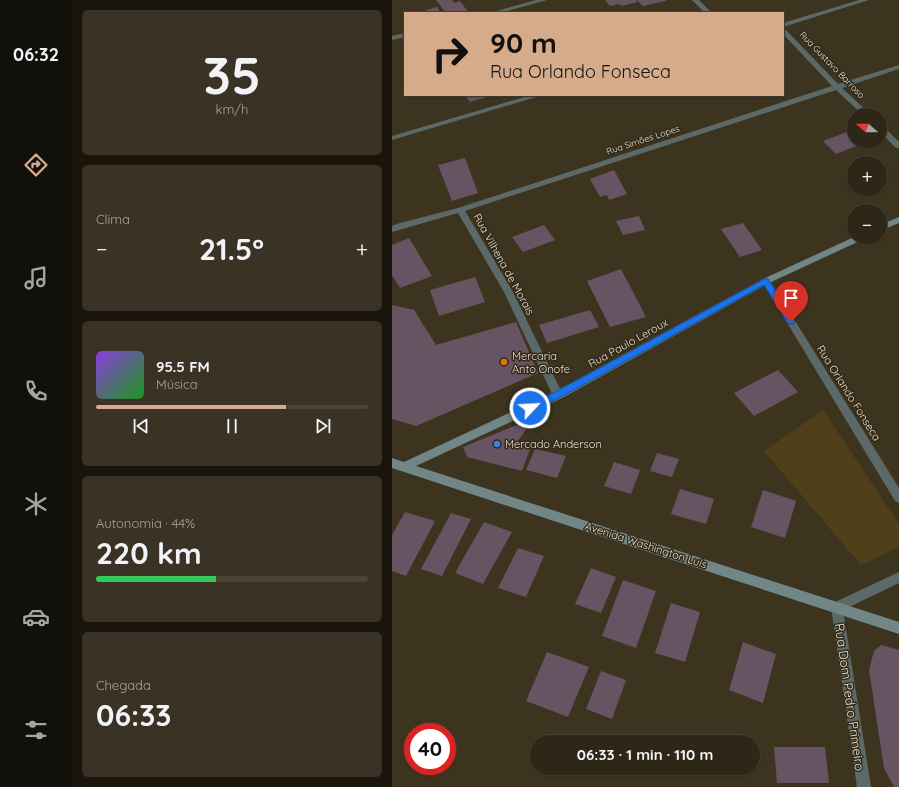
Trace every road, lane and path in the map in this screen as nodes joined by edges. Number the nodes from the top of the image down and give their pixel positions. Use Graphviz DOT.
graph roads {
  1 [pos="544,0"];
  2 [pos="694,0"];
  3 [pos="866,0"];
  4 [pos="496,12"];
  5 [pos="708,12"];
  6 [pos="784,25"];
  7 [pos="784,31"];
  8 [pos="404,35"];
  9 [pos="392,38"];
  10 [pos="899,67"];
  11 [pos="837,87"];
  12 [pos="536,96"];
  13 [pos="859,108"];
  14 [pos="887,135"];
  15 [pos="392,138"];
  16 [pos="899,146"];
  17 [pos="460,210"];
  18 [pos="899,220"];
  19 [pos="887,225"];
  20 [pos="392,229"];
  21 [pos="847,243"];
  22 [pos="766,281"];
  23 [pos="558,395"];
  24 [pos="392,464"];
  25 [pos="404,467"];
  26 [pos="899,498"];
  27 [pos="899,577"];
  28 [pos="837,607"];
  29 [pos="899,628"];
  30 [pos="864,787"];
  1 -- 4 [label="street"];
  2 -- 5 [label="street"];
  3 -- 6 [label="street"];
  7 -- 11 [label="street, Rua Gustavo Barroso"];
  8 -- 9 [label="street"];
  10 -- 11 [label="street, Rua Simões Lopes"];
  11 -- 13 [label="street, Rua Gustavo Barroso"];
  11 -- 17 [label="street, Rua Simões Lopes"];
  12 -- 15 [label="street"];
  14 -- 16 [label="street"];
  17 -- 20 [label="street, Rua Simões Lopes"];
  17 -- 23 [label="street, Rua Vilhena de Morais"];
  18 -- 19 [label="street"];
  21 -- 22 [label="street, Rua Paulo Leroux"];
  22 -- 23 [label="street, Rua Paulo Leroux"];
  22 -- 26 [label="street, Rua Orlando Fonseca"];
  23 -- 25 [label="street, Rua Paulo Leroux"];
  24 -- 25 [label="street, Avenida Washington Luís"];
  25 -- 28 [label="street, Avenida Washington Luís"];
  27 -- 28 [label="street"];
  28 -- 29 [label="street, Avenida Washington Luís"];
  28 -- 30 [label="street, Rua Dom Pedro Primeiro"];
}
